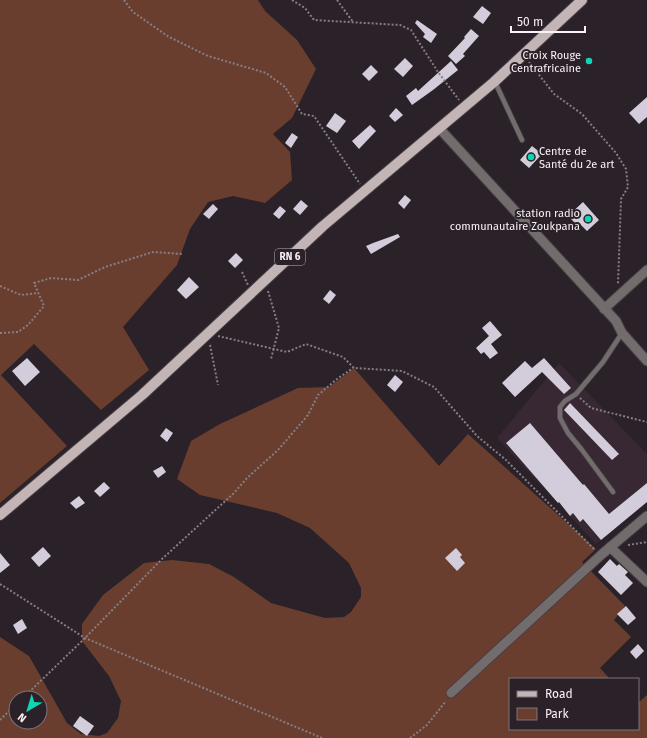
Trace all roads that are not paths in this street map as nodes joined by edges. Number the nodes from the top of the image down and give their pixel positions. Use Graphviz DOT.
graph roads {
  1 [pos="582,0"];
  2 [pos="494,82"];
  3 [pos="439,128"];
  4 [pos="522,140"];
  5 [pos="647,270"];
  6 [pos="604,309"];
  7 [pos="622,333"];
  8 [pos="647,361"];
  9 [pos="613,492"];
  10 [pos="0,515"];
  11 [pos="647,516"];
  12 [pos="610,547"];
  13 [pos="647,582"];
  14 [pos="451,693"];
  1 -- 2 [label="main road, RN 6"];
  2 -- 3 [label="main road, RN 6"];
  2 -- 4 [label="lane"];
  3 -- 6 [label="street"];
  3 -- 10 [label="main road, RN 6"];
  5 -- 6 [label="street"];
  6 -- 7 [label="street"];
  7 -- 8 [label="street"];
  7 -- 9 [label="lane"];
  11 -- 12 [label="street"];
  12 -- 13 [label="street"];
  12 -- 14 [label="street"];
}
